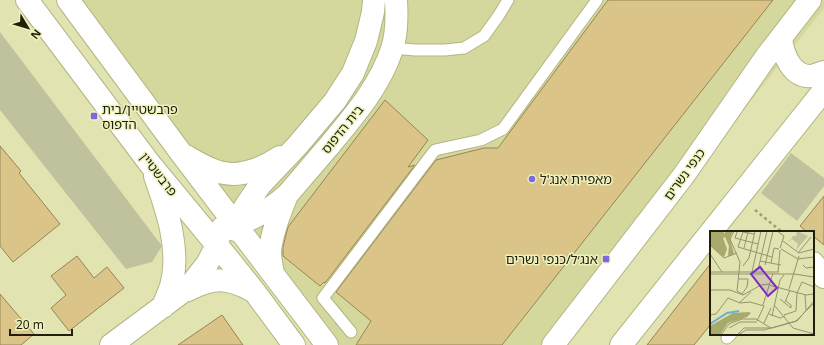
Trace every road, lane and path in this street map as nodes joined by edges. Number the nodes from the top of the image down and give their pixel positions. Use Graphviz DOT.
graph roads {
  1 [pos="27,0"];
  2 [pos="68,0"];
  3 [pos="374,0"];
  4 [pos="396,0"];
  5 [pos="508,0"];
  6 [pos="597,0"];
  7 [pos="810,0"];
  8 [pos="781,38"];
  9 [pos="392,48"];
  10 [pos="824,72"];
  11 [pos="824,90"];
  12 [pos="297,146"];
  13 [pos="181,153"];
  14 [pos="150,164"];
  15 [pos="287,195"];
  16 [pos="753,208"];
  17 [pos="712,231"];
  18 [pos="781,231"];
  19 [pos="226,233"];
  20 [pos="710,233"];
  21 [pos="814,264"];
  22 [pos="273,274"];
  23 [pos="824,277"];
  24 [pos="254,291"];
  25 [pos="181,294"];
  26 [pos="163,307"];
  27 [pos="351,332"];
  28 [pos="112,345"];
  29 [pos="294,345"];
  30 [pos="327,345"];
  31 [pos="553,345"];
  32 [pos="622,345"];
  1 -- 14 [label="street, פרבשטיין"];
  2 -- 13 [label="street"];
  3 -- 12 [label="street, בית הדפוס"];
  4 -- 9 [label="street, בית הדפוס"];
  5 -- 9 [label="lane"];
  6 -- 27 [label="lane"];
  7 -- 8 [label="street, כנפי נשרים"];
  8 -- 10 [label="street"];
  8 -- 31 [label="street, כנפי נשרים"];
  9 -- 15 [label="street, בית הדפוס"];
  11 -- 17 [label="street"];
  12 -- 13 [label="street"];
  12 -- 19 [label="street, בית הדפוס"];
  13 -- 19 [label="street"];
  14 -- 19 [label="street, פרבשטיין"];
  14 -- 26 [label="street"];
  15 -- 19 [label="street, בית הדפוס"];
  15 -- 22 [label="street"];
  16 -- 18 [label="path"];
  19 -- 22 [label="street"];
  19 -- 24 [label="street"];
  19 -- 25 [label="street"];
  20 -- 32 [label="street"];
  21 -- 23 [label="street"];
  22 -- 30 [label="street"];
  24 -- 25 [label="street"];
  24 -- 29 [label="street"];
  25 -- 26 [label="street"];
  26 -- 28 [label="street"];
}
